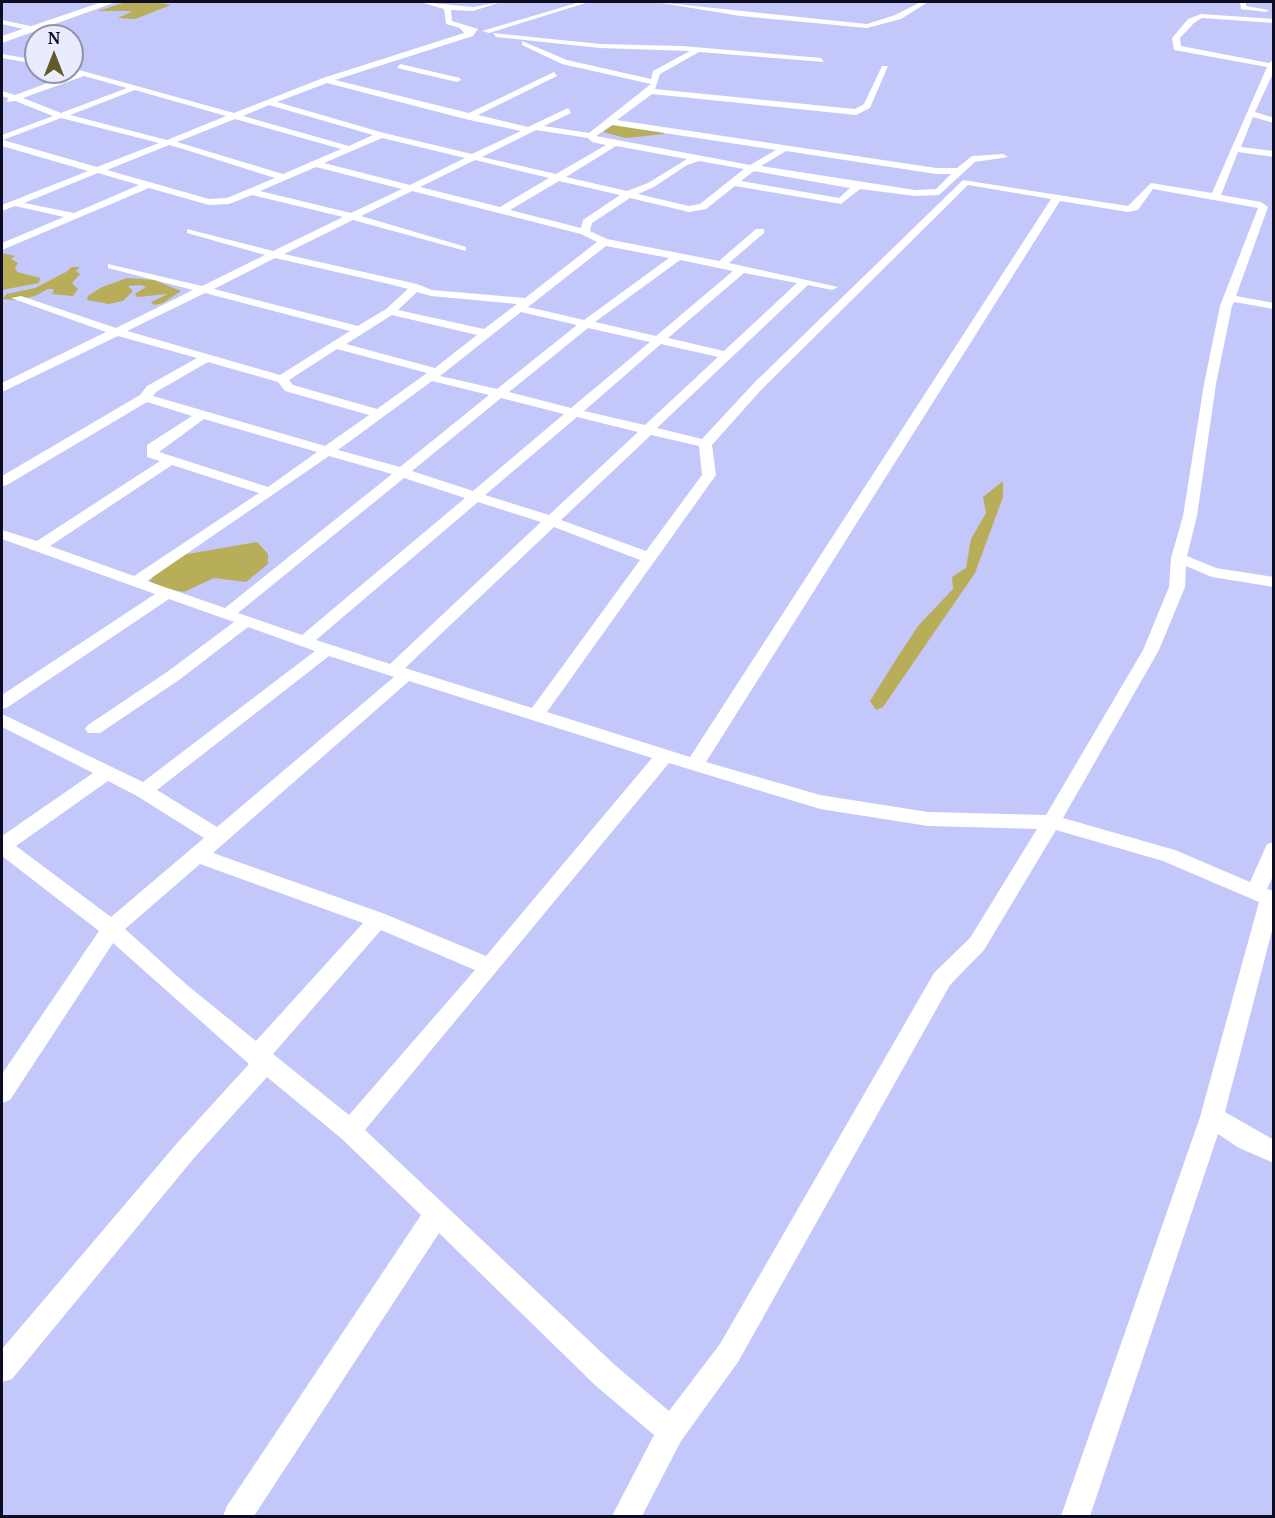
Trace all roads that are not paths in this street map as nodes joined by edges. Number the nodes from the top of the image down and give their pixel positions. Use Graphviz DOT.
graph roads {
  1 [pos="111,2"];
  2 [pos="423,2"];
  3 [pos="498,2"];
  4 [pos="586,2"];
  5 [pos="659,2"];
  6 [pos="925,2"];
  7 [pos="1243,2"];
  8 [pos="447,8"];
  9 [pos="472,9"];
  10 [pos="1274,10"];
  11 [pos="448,20"];
  12 [pos="1274,21"];
  13 [pos="2,22"];
  14 [pos="47,24"];
  15 [pos="24,27"];
  16 [pos="466,31"];
  17 [pos="24,32"];
  18 [pos="480,32"];
  19 [pos="496,35"];
  20 [pos="507,38"];
  21 [pos="520,38"];
  22 [pos="2,40"];
  23 [pos="444,42"];
  24 [pos="698,50"];
  25 [pos="2,56"];
  26 [pos="429,56"];
  27 [pos="24,60"];
  28 [pos="821,60"];
  29 [pos="1273,64"];
  30 [pos="400,66"];
  31 [pos="885,68"];
  32 [pos="84,74"];
  33 [pos="554,74"];
  34 [pos="457,80"];
  35 [pos="326,81"];
  36 [pos="655,82"];
  37 [pos="55,84"];
  38 [pos="341,86"];
  39 [pos="134,88"];
  40 [pos="650,91"];
  41 [pos="2,93"];
  42 [pos="15,98"];
  43 [pos="2,102"];
  44 [pos="270,102"];
  45 [pos="568,111"];
  46 [pos="1250,114"];
  47 [pos="62,116"];
  48 [pos="234,117"];
  49 [pos="468,117"];
  50 [pos="1274,121"];
  51 [pos="612,122"];
  52 [pos="533,129"];
  53 [pos="381,135"];
  54 [pos="591,136"];
  55 [pos="2,138"];
  56 [pos="164,142"];
  57 [pos="2,143"];
  58 [pos="612,145"];
  59 [pos="787,147"];
  60 [pos="351,149"];
  61 [pos="1235,149"];
  62 [pos="1274,154"];
  63 [pos="1003,157"];
  64 [pos="475,159"];
  65 [pos="697,159"];
  66 [pos="316,164"];
  67 [pos="753,167"];
  68 [pos="98,168"];
  69 [pos="282,177"];
  70 [pos="962,177"];
  71 [pos="553,178"];
  72 [pos="733,183"];
  73 [pos="147,185"];
  74 [pos="857,186"];
  75 [pos="412,188"];
  76 [pos="250,192"];
  77 [pos="628,194"];
  78 [pos="1215,197"];
  79 [pos="1057,198"];
  80 [pos="2,200"];
  81 [pos="13,203"];
  82 [pos="2,208"];
  83 [pos="501,211"];
  84 [pos="76,216"];
  85 [pos="353,217"];
  86 [pos="586,227"];
  87 [pos="191,231"];
  88 [pos="760,231"];
  89 [pos="604,242"];
  90 [pos="2,248"];
  91 [pos="462,249"];
  92 [pos="275,255"];
  93 [pos="677,257"];
  94 [pos="720,265"];
  95 [pos="112,266"];
  96 [pos="742,270"];
  97 [pos="805,282"];
  98 [pos="417,287"];
  99 [pos="832,287"];
  100 [pos="201,291"];
  101 [pos="17,298"];
  102 [pos="1230,298"];
  103 [pos="524,305"];
  104 [pos="1274,306"];
  105 [pos="390,311"];
  106 [pos="584,325"];
  107 [pos="361,330"];
  108 [pos="114,332"];
  109 [pos="489,334"];
  110 [pos="659,339"];
  111 [pos="339,346"];
  112 [pos="725,355"];
  113 [pos="206,358"];
  114 [pos="434,374"];
  115 [pos="282,379"];
  116 [pos="2,388"];
  117 [pos="498,393"];
  118 [pos="145,398"];
  119 [pos="573,411"];
  120 [pos="378,413"];
  121 [pos="200,416"];
  122 [pos="648,430"];
  123 [pos="705,444"];
  124 [pos="326,451"];
  125 [pos="169,461"];
  126 [pos="401,472"];
  127 [pos="2,482"];
  128 [pos="270,492"];
  129 [pos="474,496"];
  130 [pos="551,521"];
  131 [pos="9,536"];
  132 [pos="38,547"];
  133 [pos="2,548"];
  134 [pos="650,558"];
  135 [pos="1179,558"];
  136 [pos="1212,572"];
  137 [pos="135,582"];
  138 [pos="1274,582"];
  139 [pos="1177,587"];
  140 [pos="166,594"];
  141 [pos="227,614"];
  142 [pos="246,621"];
  143 [pos="304,642"];
  144 [pos="327,650"];
  145 [pos="399,673"];
  146 [pos="2,703"];
  147 [pos="537,714"];
  148 [pos="2,720"];
  149 [pos="94,729"];
  150 [pos="665,755"];
  151 [pos="695,764"];
  152 [pos="108,772"];
  153 [pos="144,791"];
  154 [pos="1051,822"];
  155 [pos="219,838"];
  156 [pos="2,846"];
  157 [pos="1274,849"];
  158 [pos="198,855"];
  159 [pos="1266,896"];
  160 [pos="378,920"];
  161 [pos="111,929"];
  162 [pos="490,968"];
  163 [pos="261,1060"];
  164 [pos="2,1093"];
  165 [pos="1212,1117"];
  166 [pos="350,1131"];
  167 [pos="1274,1152"];
  168 [pos="437,1213"];
  169 [pos="2,1369"];
  170 [pos="671,1431"];
  171 [pos="237,1516"];
  172 [pos="627,1516"];
  173 [pos="1076,1516"];
  1 -- 14 [label="main road"];
  2 -- 8 [label="street"];
  3 -- 9 [label="street"];
  4 -- 18 [label="street"];
  5 -- 6 [label="street"];
  7 -- 10 [label="street"];
  8 -- 9 [label="street"];
  8 -- 11 [label="street"];
  9 -- 11 [label="street"];
  11 -- 16 [label="street"];
  12 -- 29 [label="street"];
  13 -- 15 [label="street"];
  16 -- 18 [label="street"];
  16 -- 23 [label="street"];
  17 -- 22 [label="main road"];
  18 -- 19 [label="street"];
  19 -- 20 [label="street"];
  19 -- 21 [label="street"];
  20 -- 21 [label="street"];
  20 -- 26 [label="street"];
  20 -- 36 [label="street"];
  21 -- 24 [label="street"];
  23 -- 26 [label="street"];
  23 -- 35 [label="street"];
  24 -- 28 [label="street"];
  24 -- 36 [label="street"];
  25 -- 27 [label="street"];
  26 -- 30 [label="street"];
  29 -- 46 [label="street"];
  30 -- 34 [label="street"];
  30 -- 38 [label="street"];
  31 -- 40 [label="street"];
  32 -- 39 [label="street"];
  33 -- 49 [label="street"];
  35 -- 38 [label="street"];
  35 -- 44 [label="street"];
  36 -- 40 [label="street"];
  37 -- 42 [label="street"];
  38 -- 49 [label="street"];
  39 -- 47 [label="street"];
  39 -- 48 [label="street"];
  40 -- 51 [label="street"];
  41 -- 42 [label="street"];
  42 -- 43 [label="street"];
  42 -- 47 [label="street"];
  44 -- 48 [label="street"];
  44 -- 53 [label="street"];
  45 -- 52 [label="street"];
  46 -- 50 [label="street"];
  46 -- 61 [label="street"];
  47 -- 55 [label="street"];
  47 -- 56 [label="street"];
  48 -- 56 [label="street"];
  48 -- 60 [label="street"];
  49 -- 52 [label="street"];
  51 -- 54 [label="street"];
  51 -- 59 [label="street"];
  52 -- 54 [label="street"];
  52 -- 64 [label="street"];
  53 -- 60 [label="street"];
  53 -- 64 [label="street"];
  54 -- 58 [label="street"];
  56 -- 68 [label="street"];
  56 -- 69 [label="street"];
  57 -- 68 [label="street"];
  58 -- 65 [label="street"];
  58 -- 71 [label="street"];
  59 -- 67 [label="street"];
  59 -- 70 [label="street"];
  60 -- 66 [label="street"];
  61 -- 62 [label="street"];
  61 -- 78 [label="street"];
  63 -- 70 [label="street"];
  64 -- 71 [label="street"];
  64 -- 75 [label="street"];
  65 -- 67 [label="street"];
  65 -- 77 [label="street"];
  66 -- 69 [label="street"];
  66 -- 75 [label="street"];
  67 -- 72 [label="street"];
  67 -- 74 [label="street"];
  68 -- 73 [label="street"];
  68 -- 81 [label="street"];
  69 -- 76 [label="street"];
  70 -- 74 [label="street"];
  70 -- 79 [label="street"];
  70 -- 123 [label="street"];
  71 -- 77 [label="street"];
  71 -- 83 [label="street"];
  72 -- 74 [label="street"];
  72 -- 77 [label="street"];
  73 -- 76 [label="street"];
  73 -- 84 [label="street"];
  75 -- 83 [label="street"];
  75 -- 85 [label="street"];
  76 -- 85 [label="street"];
  77 -- 86 [label="street"];
  78 -- 79 [label="street"];
  78 -- 102 [label="street"];
  79 -- 151 [label="street"];
  80 -- 81 [label="street"];
  81 -- 82 [label="street"];
  81 -- 84 [label="street"];
  83 -- 86 [label="street"];
  84 -- 90 [label="street"];
  85 -- 91 [label="street"];
  85 -- 92 [label="street"];
  86 -- 89 [label="street"];
  87 -- 92 [label="street"];
  88 -- 94 [label="street"];
  89 -- 93 [label="street"];
  89 -- 103 [label="street"];
  92 -- 98 [label="street"];
  92 -- 100 [label="street"];
  93 -- 94 [label="street"];
  93 -- 106 [label="street"];
  94 -- 96 [label="street"];
  95 -- 100 [label="street"];
  96 -- 97 [label="street"];
  96 -- 110 [label="street"];
  97 -- 99 [label="street"];
  97 -- 112 [label="street"];
  98 -- 103 [label="street"];
  98 -- 105 [label="street"];
  100 -- 107 [label="street"];
  100 -- 108 [label="street"];
  101 -- 108 [label="street"];
  102 -- 104 [label="street"];
  102 -- 135 [label="street"];
  103 -- 106 [label="street"];
  103 -- 109 [label="street"];
  105 -- 107 [label="street"];
  105 -- 109 [label="street"];
  106 -- 110 [label="street"];
  106 -- 117 [label="street"];
  107 -- 111 [label="street"];
  108 -- 113 [label="street"];
  108 -- 116 [label="street"];
  109 -- 114 [label="street"];
  110 -- 112 [label="street"];
  110 -- 119 [label="street"];
  111 -- 114 [label="street"];
  111 -- 115 [label="street"];
  112 -- 122 [label="street"];
  113 -- 115 [label="street"];
  113 -- 118 [label="street"];
  114 -- 117 [label="street"];
  114 -- 120 [label="street"];
  115 -- 120 [label="street"];
  117 -- 119 [label="street"];
  117 -- 126 [label="street"];
  118 -- 121 [label="street"];
  118 -- 127 [label="street"];
  119 -- 122 [label="street"];
  119 -- 129 [label="street"];
  120 -- 124 [label="street"];
  121 -- 124 [label="street"];
  121 -- 125 [label="street"];
  122 -- 123 [label="street"];
  122 -- 130 [label="street"];
  123 -- 134 [label="street"];
  124 -- 126 [label="street"];
  124 -- 128 [label="street"];
  125 -- 128 [label="street"];
  125 -- 132 [label="street"];
  126 -- 129 [label="street"];
  126 -- 141 [label="street"];
  128 -- 137 [label="street"];
  129 -- 130 [label="street"];
  129 -- 143 [label="street"];
  130 -- 134 [label="street"];
  130 -- 145 [label="street"];
  131 -- 132 [label="street"];
  131 -- 133 [label="street"];
  132 -- 137 [label="street"];
  134 -- 147 [label="street"];
  135 -- 136 [label="street"];
  135 -- 139 [label="street"];
  136 -- 138 [label="street"];
  136 -- 139 [label="street"];
  137 -- 140 [label="street"];
  139 -- 154 [label="street"];
  140 -- 141 [label="street"];
  140 -- 146 [label="street"];
  141 -- 142 [label="street"];
  142 -- 143 [label="street"];
  142 -- 149 [label="street"];
  143 -- 144 [label="street"];
  144 -- 145 [label="street"];
  144 -- 153 [label="street"];
  145 -- 147 [label="street"];
  145 -- 155 [label="street"];
  147 -- 150 [label="street"];
  148 -- 152 [label="street"];
  150 -- 151 [label="street"];
  150 -- 162 [label="street"];
  151 -- 154 [label="street"];
  152 -- 153 [label="street"];
  152 -- 156 [label="street"];
  153 -- 155 [label="street"];
  154 -- 159 [label="street"];
  154 -- 170 [label="street"];
  155 -- 158 [label="street"];
  156 -- 161 [label="street"];
  157 -- 159 [label="street"];
  158 -- 160 [label="street"];
  158 -- 161 [label="street"];
  159 -- 165 [label="street"];
  160 -- 162 [label="street"];
  160 -- 163 [label="street"];
  161 -- 163 [label="street"];
  161 -- 164 [label="street"];
  162 -- 166 [label="street"];
  163 -- 166 [label="street"];
  163 -- 169 [label="street"];
  165 -- 167 [label="street"];
  165 -- 173 [label="street"];
  166 -- 168 [label="street"];
  168 -- 170 [label="street"];
  168 -- 171 [label="street"];
  170 -- 172 [label="street"];
}
